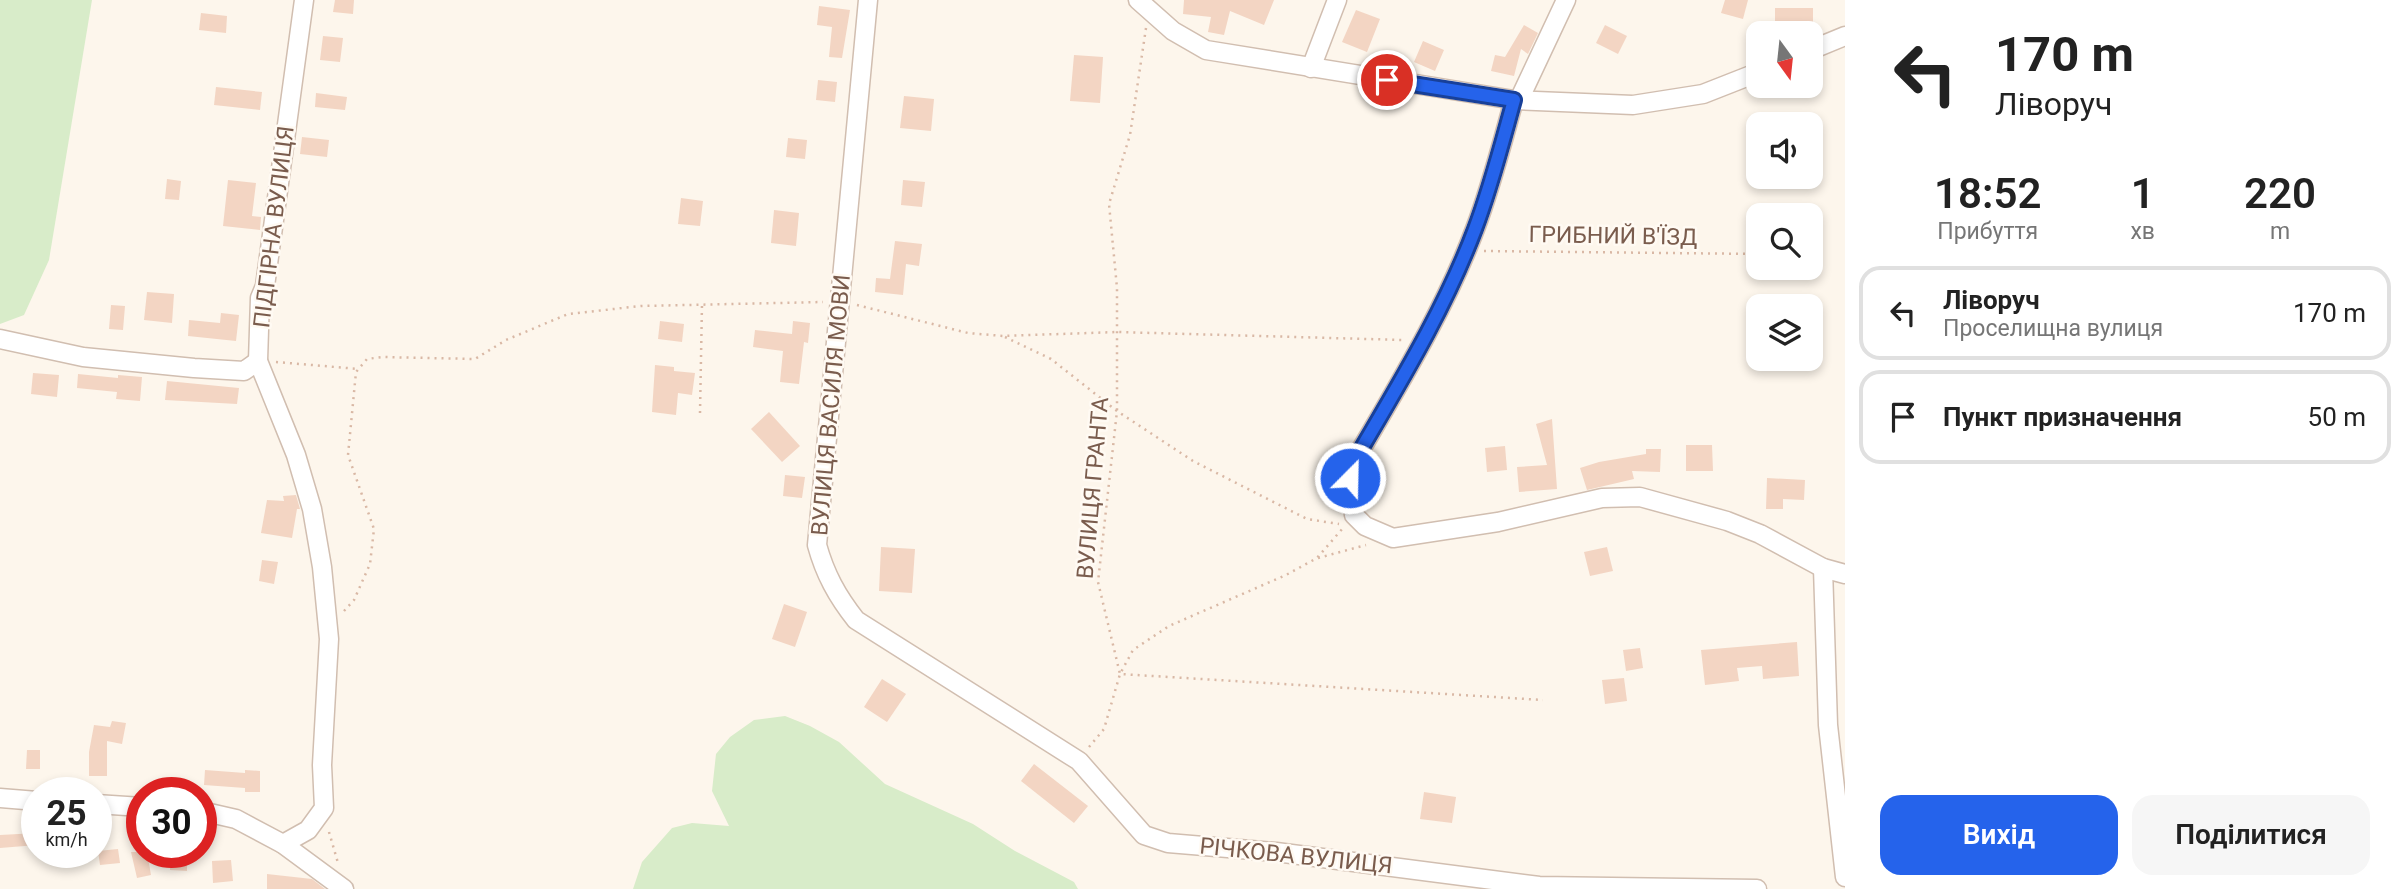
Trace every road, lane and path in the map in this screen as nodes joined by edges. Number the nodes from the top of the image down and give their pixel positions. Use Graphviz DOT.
graph roads {
  1 [pos="304,0"];
  2 [pos="868,0"];
  3 [pos="1337,0"];
  4 [pos="1566,0"];
  5 [pos="1143,5"];
  6 [pos="1845,36"];
  7 [pos="1824,45"];
  8 [pos="1311,68"];
  9 [pos="1746,77"];
  10 [pos="1516,100"];
  11 [pos="1466,251"];
  12 [pos="1746,254"];
  13 [pos="840,301"];
  14 [pos="702,304"];
  15 [pos="1117,332"];
  16 [pos="1003,336"];
  17 [pos="0,339"];
  18 [pos="1423,341"];
  19 [pos="258,361"];
  20 [pos="359,369"];
  21 [pos="1117,411"];
  22 [pos="700,413"];
  23 [pos="1393,538"];
  24 [pos="1317,558"];
  25 [pos="1822,568"];
  26 [pos="1845,574"];
  27 [pos="328,629"];
  28 [pos="1120,674"];
  29 [pos="1543,700"];
  30 [pos="1079,761"];
  31 [pos="0,798"];
  32 [pos="21,800"];
  33 [pos="324,808"];
  34 [pos="217,815"];
  35 [pos="283,844"];
  36 [pos="338,865"];
  37 [pos="1845,877"];
  38 [pos="344,889"];
  39 [pos="1757,889"];
  1 -- 19 [label="street, ПІДГІРНА ВУЛИЦЯ"];
  2 -- 13 [label="street, ВУЛИЦЯ ВАСИЛЯ МОВИ"];
  3 -- 8 [label="street"];
  4 -- 10 [label="street"];
  5 -- 8 [label="street"];
  5 -- 15 [label="path, ВУЛИЦЯ ГРАНТА"];
  6 -- 7 [label="street"];
  8 -- 10 [label="street"];
  9 -- 10 [label="street"];
  10 -- 11 [label="street"];
  11 -- 12 [label="path, ГРИБНИЙ В'ЇЗД"];
  11 -- 18 [label="street"];
  13 -- 14 [label="path"];
  13 -- 16 [label="path"];
  13 -- 30 [label="street, ВУЛИЦЯ ВАСИЛЯ МОВИ"];
  14 -- 20 [label="path"];
  14 -- 22 [label="path"];
  15 -- 16 [label="path"];
  15 -- 18 [label="path"];
  15 -- 21 [label="path, ВУЛИЦЯ ГРАНТА"];
  16 -- 21 [label="path"];
  17 -- 19 [label="street"];
  18 -- 23 [label="street"];
  19 -- 20 [label="path"];
  19 -- 27 [label="street, ПІДГІРНА ВУЛИЦЯ"];
  20 -- 27 [label="path"];
  21 -- 24 [label="path"];
  21 -- 28 [label="path, ВУЛИЦЯ ГРАНТА"];
  23 -- 24 [label="path"];
  23 -- 25 [label="street"];
  24 -- 28 [label="path"];
  25 -- 26 [label="street"];
  25 -- 37 [label="street"];
  27 -- 33 [label="street, ПІДГІРНА ВУЛИЦЯ"];
  28 -- 29 [label="path"];
  28 -- 30 [label="path"];
  30 -- 39 [label="street, РІЧКОВА ВУЛИЦЯ"];
  31 -- 32 [label="street"];
  33 -- 35 [label="street"];
  33 -- 36 [label="path"];
  34 -- 35 [label="street"];
  35 -- 38 [label="street"];
}
